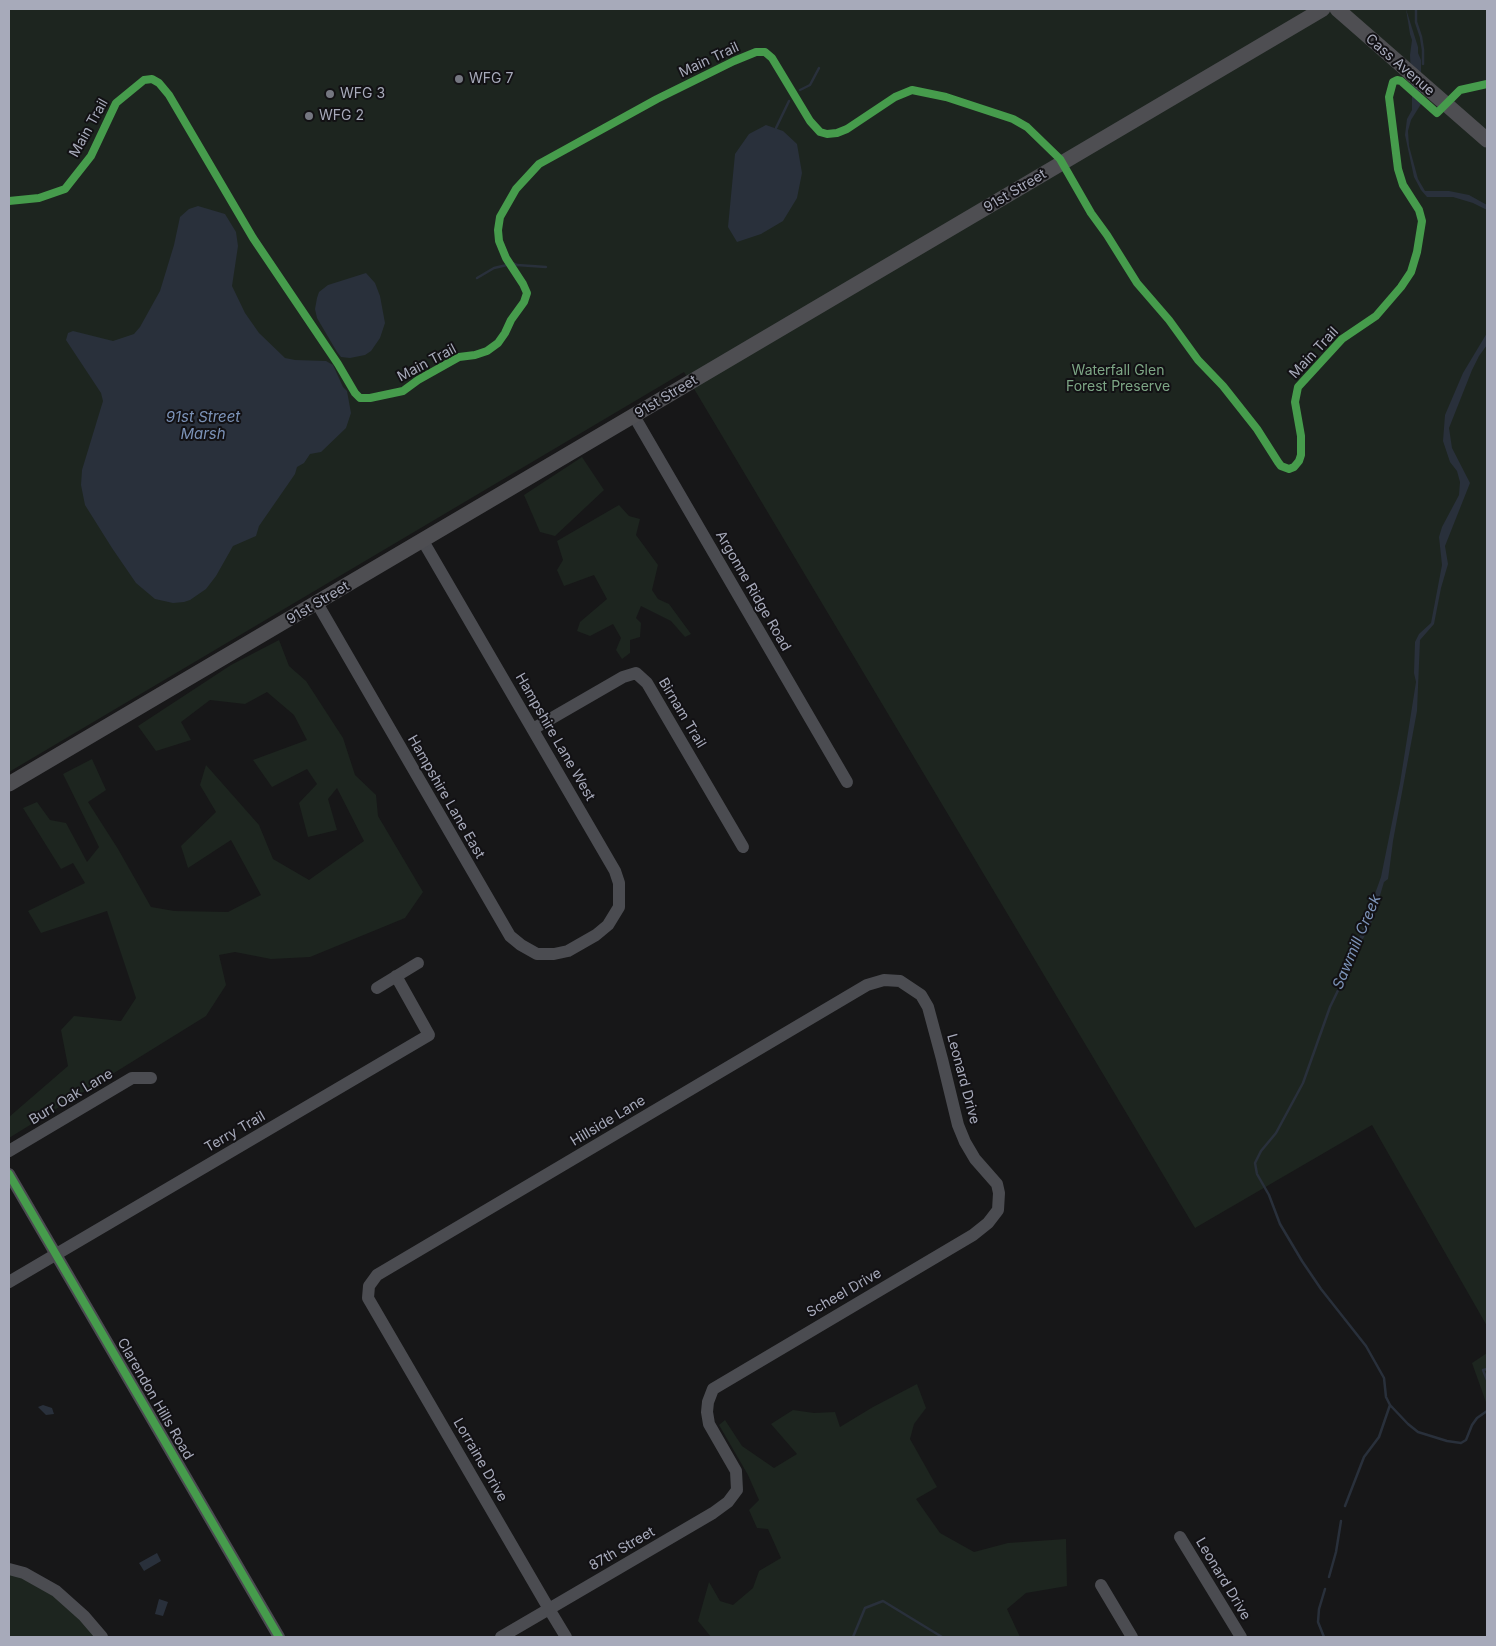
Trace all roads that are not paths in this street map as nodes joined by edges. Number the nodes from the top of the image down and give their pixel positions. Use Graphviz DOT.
graph roads {
  1 [pos="1323,9"];
  2 [pos="1337,9"];
  3 [pos="1487,140"];
  4 [pos="634,416"];
  5 [pos="423,541"];
  6 [pos="317,603"];
  7 [pos="533,729"];
  8 [pos="847,782"];
  9 [pos="9,784"];
  10 [pos="743,847"];
  11 [pos="582,944"];
  12 [pos="418,963"];
  13 [pos="396,976"];
  14 [pos="877,981"];
  15 [pos="377,988"];
  16 [pos="151,1078"];
  17 [pos="9,1151"];
  18 [pos="9,1174"];
  19 [pos="998,1210"];
  20 [pos="56,1255"];
  21 [pos="9,1282"];
  22 [pos="368,1298"];
  23 [pos="736,1471"];
  24 [pos="1180,1537"];
  25 [pos="9,1569"];
  26 [pos="1101,1585"];
  27 [pos="549,1609"];
  28 [pos="102,1637"];
  29 [pos="279,1637"];
  30 [pos="502,1637"];
  31 [pos="566,1637"];
  32 [pos="1132,1637"];
  33 [pos="1241,1637"];
  1 -- 4 [label="main road, 91st Street"];
  2 -- 3 [label="main road, Cass Avenue"];
  4 -- 5 [label="main road, 91st Street"];
  4 -- 8 [label="street, Argonne Ridge Road"];
  5 -- 6 [label="main road, 91st Street"];
  5 -- 7 [label="street, Hampshire Lane West"];
  6 -- 9 [label="main road, 91st Street"];
  6 -- 11 [label="street, Hampshire Lane East"];
  7 -- 10 [label="street, Birnam Trail"];
  7 -- 11 [label="street, Hampshire Lane West"];
  12 -- 13 [label="street"];
  13 -- 15 [label="street"];
  13 -- 20 [label="street, Terry Trail"];
  14 -- 19 [label="street, Leonard Drive"];
  14 -- 22 [label="street, Hillside Lane"];
  16 -- 17 [label="street, Burr Oak Lane"];
  18 -- 20 [label="street, Clarendon Hills Road"];
  19 -- 23 [label="street, Scheel Drive"];
  20 -- 21 [label="street, Terry Trail"];
  20 -- 29 [label="street, Clarendon Hills Road"];
  22 -- 27 [label="street, Lorraine Drive"];
  23 -- 27 [label="street, 87th Street"];
  24 -- 33 [label="street, Leonard Drive"];
  25 -- 28 [label="street"];
  26 -- 32 [label="street"];
  27 -- 30 [label="street, 87th Street"];
  27 -- 31 [label="street, Lorraine Drive"];
}
